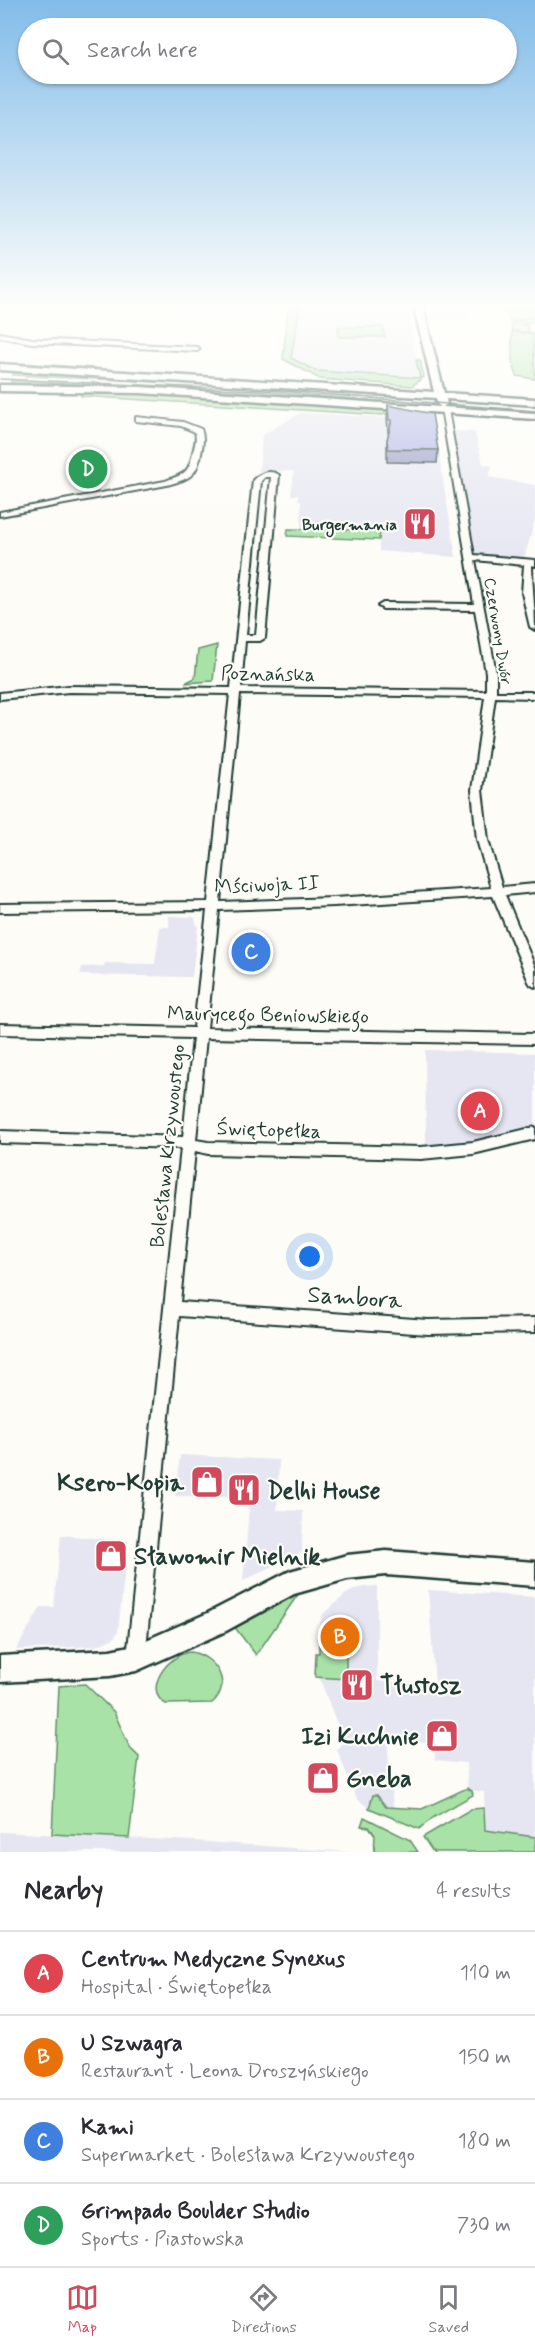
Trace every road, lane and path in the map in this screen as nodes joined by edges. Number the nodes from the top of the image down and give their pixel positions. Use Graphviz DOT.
graph roads {
  1 [pos="192,393"];
  2 [pos="438,393"];
  3 [pos="452,393"];
  4 [pos="467,397"];
  5 [pos="535,402"];
  6 [pos="444,410"];
  7 [pos="535,416"];
  8 [pos="139,418"];
  9 [pos="0,514"];
  10 [pos="470,557"];
  11 [pos="532,563"];
  12 [pos="383,606"];
  13 [pos="479,607"];
  14 [pos="535,627"];
  15 [pos="241,638"];
  16 [pos="235,692"];
  17 [pos="492,695"];
  18 [pos="535,695"];
  19 [pos="0,696"];
  20 [pos="535,888"];
  21 [pos="498,892"];
  22 [pos="213,905"];
  23 [pos="0,908"];
  24 [pos="535,982"];
  25 [pos="0,1029"];
  26 [pos="200,1031"];
  27 [pos="535,1039"];
  28 [pos="535,1133"];
  29 [pos="0,1137"];
  30 [pos="189,1144"];
  31 [pos="172,1308"];
  32 [pos="535,1325"];
  33 [pos="535,1574"];
  34 [pos="136,1658"];
  35 [pos="0,1669"];
  1 -- 6 [label="main road"];
  2 -- 6 [label="main road"];
  3 -- 4 [label="main road"];
  4 -- 5 [label="main road"];
  4 -- 6 [label="main road"];
  6 -- 7 [label="main road"];
  6 -- 10 [label="street, Czerwony Dwór"];
  8 -- 9 [label="street"];
  10 -- 11 [label="street"];
  10 -- 13 [label="street, Czerwony Dwór"];
  11 -- 14 [label="street"];
  12 -- 13 [label="street"];
  13 -- 17 [label="street, Czerwony Dwór"];
  15 -- 15 [label="street, Bolesława Krzywoustego"];
  15 -- 16 [label="street, Bolesława Krzywoustego"];
  16 -- 17 [label="street, Poznańska"];
  16 -- 19 [label="street, Poznańska"];
  16 -- 22 [label="street, Bolesława Krzywoustego"];
  17 -- 18 [label="street, Poznańska"];
  17 -- 21 [label="street, Czerwony Dwór"];
  20 -- 21 [label="street, Mściwoja II"];
  21 -- 22 [label="street, Mściwoja II"];
  21 -- 24 [label="street, Czerwony Dwór"];
  22 -- 23 [label="street, Mściwoja II"];
  22 -- 26 [label="street, Bolesława Krzywoustego"];
  25 -- 26 [label="street, Maurycego Beniowskiego"];
  26 -- 27 [label="street, Maurycego Beniowskiego"];
  26 -- 30 [label="street, Bolesława Krzywoustego"];
  28 -- 30 [label="street, Świętopełka"];
  29 -- 30 [label="street, Świętopełka"];
  30 -- 31 [label="street, Bolesława Krzywoustego"];
  31 -- 32 [label="street, Sambora"];
  31 -- 34 [label="street, Bolesława Krzywoustego"];
  33 -- 34 [label="main road"];
  34 -- 35 [label="main road"];
}
